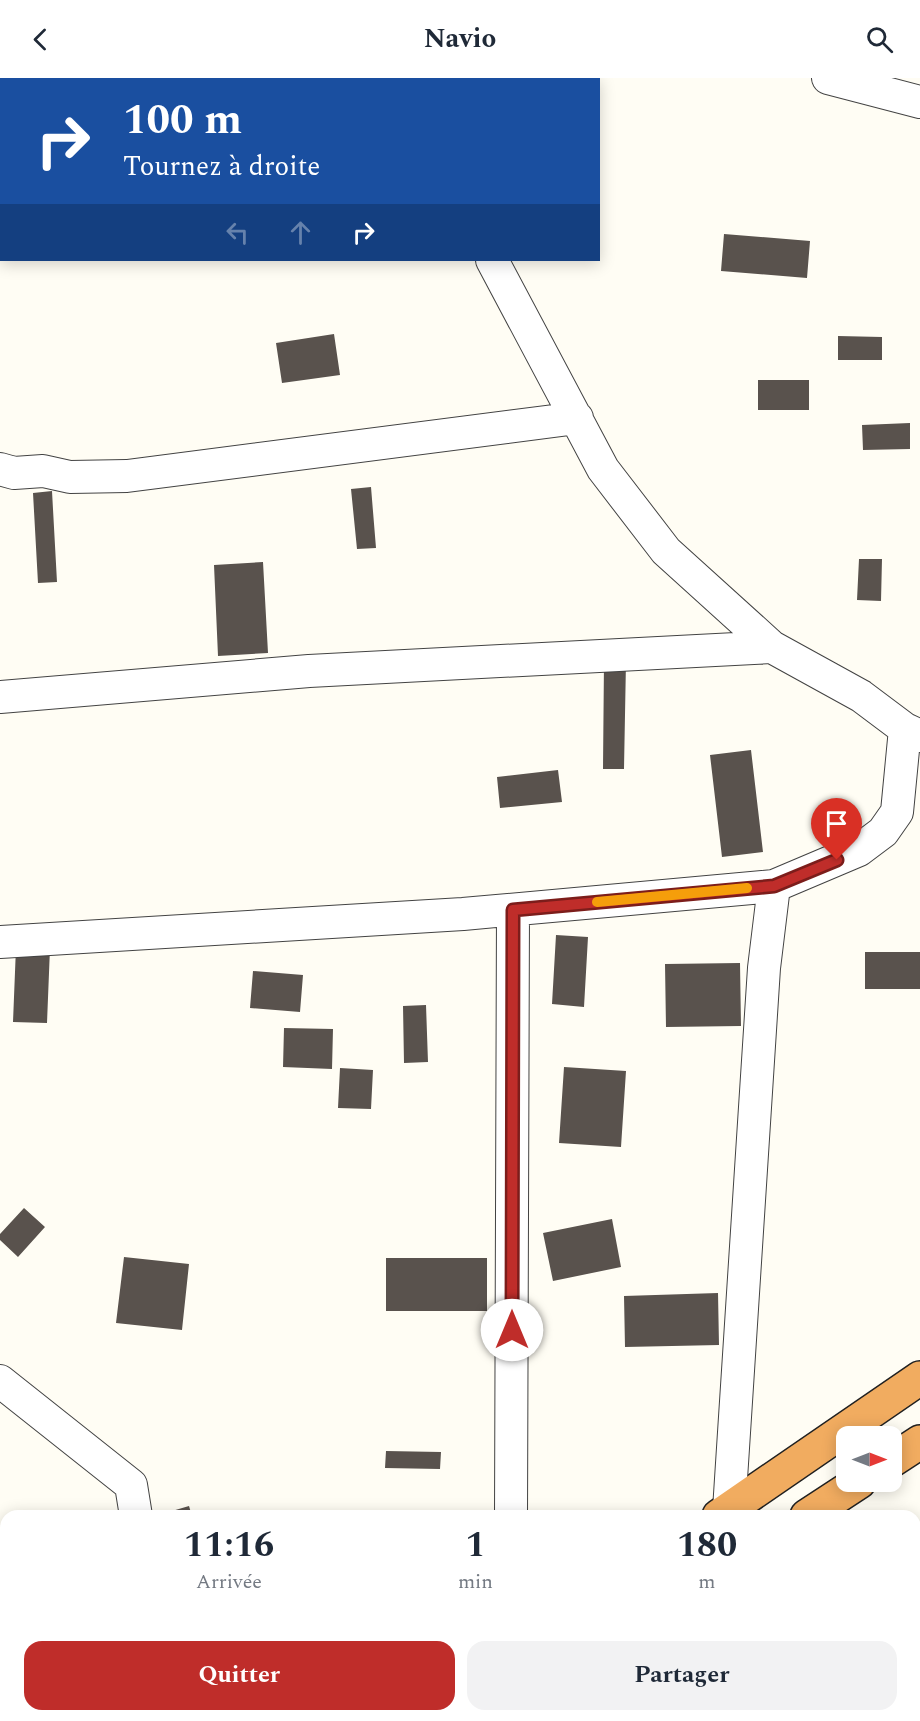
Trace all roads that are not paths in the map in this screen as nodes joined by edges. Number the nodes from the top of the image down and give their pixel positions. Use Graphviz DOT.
graph roads {
  1 [pos="828,78"];
  2 [pos="920,102"];
  3 [pos="493,261"];
  4 [pos="577,418"];
  5 [pos="0,469"];
  6 [pos="772,647"];
  7 [pos="0,696"];
  8 [pos="912,733"];
  9 [pos="774,886"];
  10 [pos="513,910"];
  11 [pos="0,942"];
  12 [pos="920,1378"];
  13 [pos="0,1381"];
  14 [pos="920,1442"];
  15 [pos="902,1454"];
  16 [pos="844,1492"];
  17 [pos="135,1510"];
  18 [pos="511,1510"];
  19 [pos="724,1510"];
  20 [pos="728,1510"];
  21 [pos="816,1510"];
  1 -- 2 [label="street"];
  3 -- 4 [label="street"];
  4 -- 5 [label="street"];
  4 -- 6 [label="street"];
  6 -- 7 [label="street"];
  6 -- 8 [label="street"];
  8 -- 9 [label="street"];
  9 -- 10 [label="street"];
  9 -- 19 [label="street"];
  10 -- 11 [label="street"];
  10 -- 18 [label="street"];
  12 -- 20 [label="highway"];
  13 -- 17 [label="street"];
  14 -- 15 [label="highway"];
  16 -- 21 [label="highway"];
}
